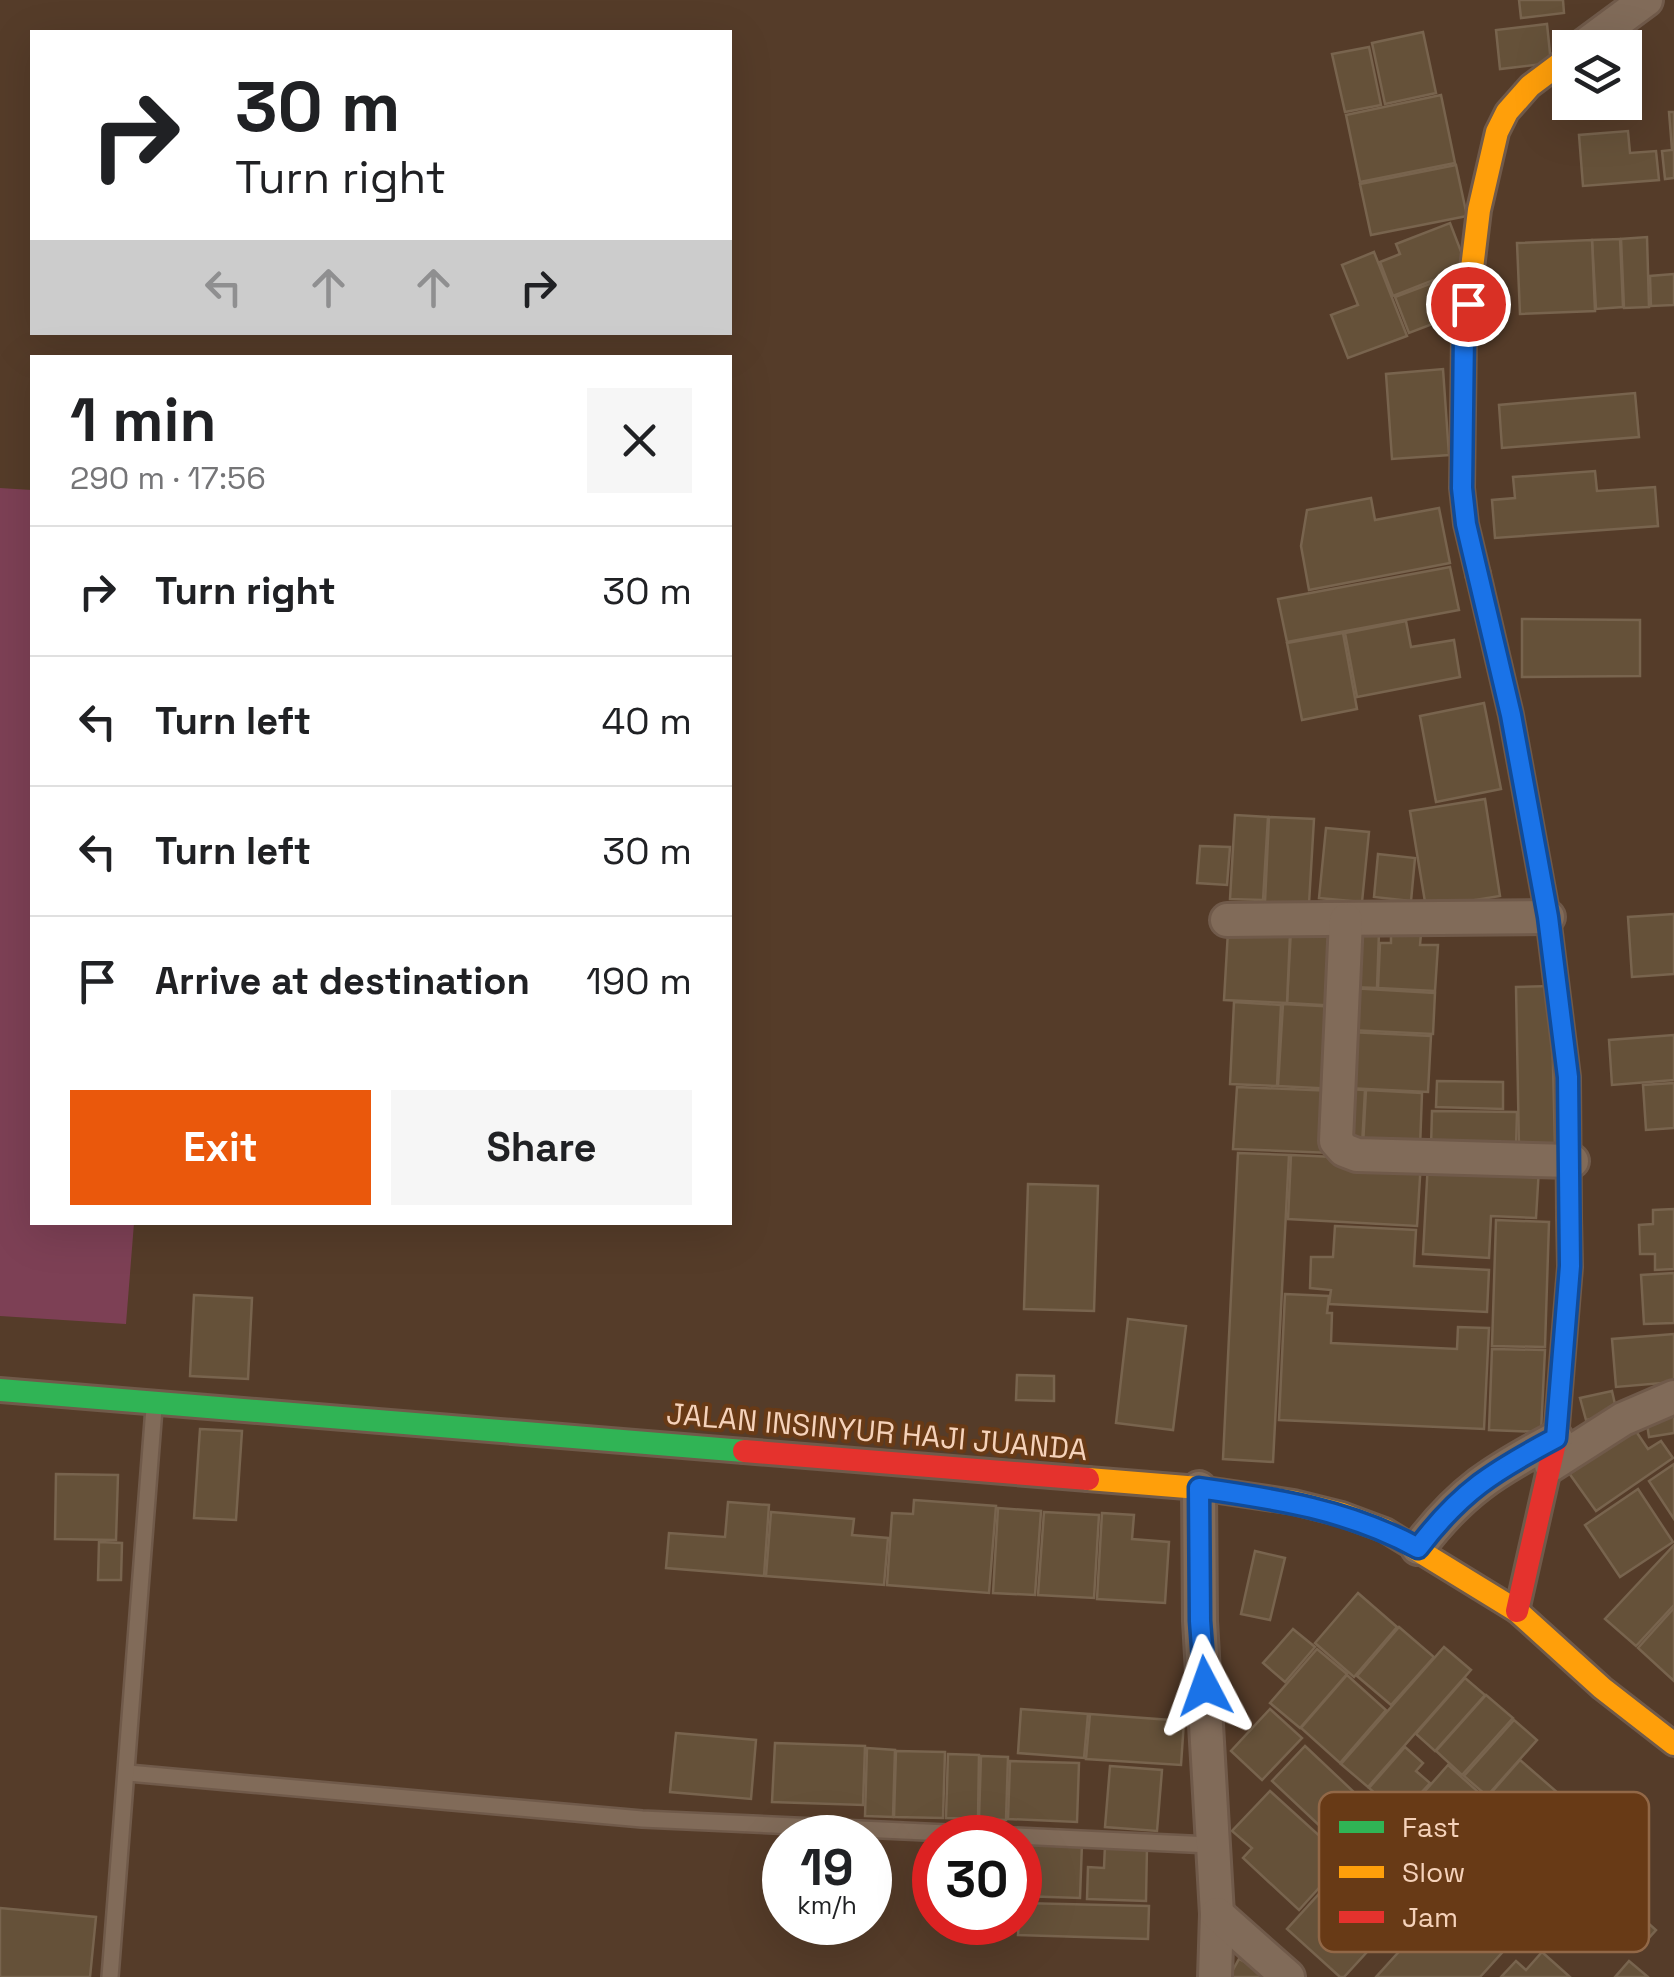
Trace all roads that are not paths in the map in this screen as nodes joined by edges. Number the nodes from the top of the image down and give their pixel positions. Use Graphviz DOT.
graph roads {
  1 [pos="1646,0"];
  2 [pos="1605,30"];
  3 [pos="1552,70"];
  4 [pos="1548,917"];
  5 [pos="1227,920"];
  6 [pos="1346,920"];
  7 [pos="1572,1161"];
  8 [pos="0,1390"];
  9 [pos="1674,1398"];
  10 [pos="154,1403"];
  11 [pos="1553,1452"];
  12 [pos="1199,1488"];
  13 [pos="1418,1548"];
  14 [pos="1516,1611"];
  15 [pos="1674,1744"];
  16 [pos="128,1774"];
  17 [pos="1212,1845"];
  18 [pos="1217,1914"];
  19 [pos="110,1977"];
  20 [pos="1215,1977"];
  21 [pos="1288,1977"];
  1 -- 2 [label="street"];
  3 -- 4 [label="main road"];
  4 -- 6 [label="street"];
  4 -- 7 [label="main road"];
  5 -- 6 [label="street"];
  6 -- 7 [label="street"];
  7 -- 11 [label="main road"];
  8 -- 10 [label="main road, JALAN INSINYUR HAJI JUANDA"];
  9 -- 11 [label="street"];
  10 -- 12 [label="main road, JALAN INSINYUR HAJI JUANDA"];
  10 -- 16 [label="lane"];
  11 -- 13 [label="street"];
  11 -- 14 [label="main road"];
  12 -- 13 [label="main road, JALAN INSINYUR HAJI JUANDA"];
  12 -- 17 [label="street"];
  13 -- 14 [label="main road, JALAN INSINYUR HAJI JUANDA"];
  14 -- 15 [label="main road, JALAN INSINYUR HAJI JUANDA"];
  16 -- 17 [label="lane"];
  16 -- 19 [label="lane"];
  17 -- 18 [label="street"];
  18 -- 20 [label="street"];
  18 -- 21 [label="street"];
}
